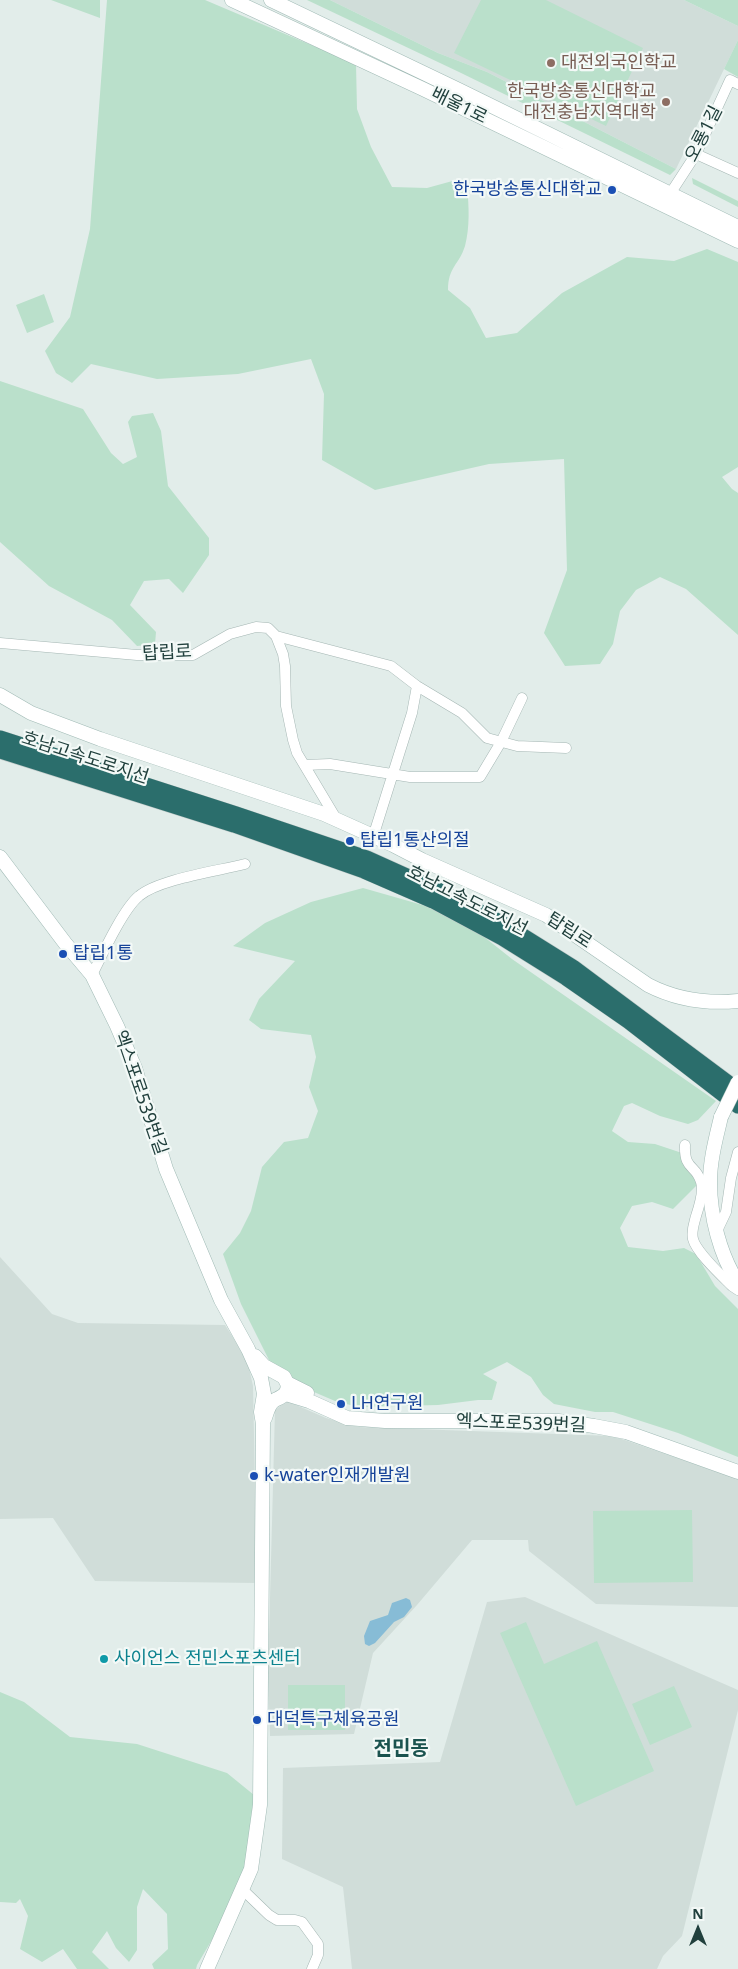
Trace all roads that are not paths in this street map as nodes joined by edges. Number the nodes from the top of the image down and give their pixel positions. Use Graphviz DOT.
graph roads {
  1 [pos="232,0"];
  2 [pos="271,0"];
  3 [pos="738,84"];
  4 [pos="696,154"];
  5 [pos="738,173"];
  6 [pos="670,194"];
  7 [pos="738,227"];
  8 [pos="738,241"];
  9 [pos="276,636"];
  10 [pos="0,643"];
  11 [pos="417,686"];
  12 [pos="0,696"];
  13 [pos="522,698"];
  14 [pos="0,738"];
  15 [pos="501,742"];
  16 [pos="566,748"];
  17 [pos="0,751"];
  18 [pos="305,765"];
  19 [pos="393,774"];
  20 [pos="338,821"];
  21 [pos="373,837"];
  22 [pos="0,856"];
  23 [pos="245,864"];
  24 [pos="92,975"];
  25 [pos="738,1001"];
  26 [pos="738,1082"];
  27 [pos="738,1090"];
  28 [pos="738,1106"];
  29 [pos="685,1145"];
  30 [pos="738,1152"];
  31 [pos="717,1231"];
  32 [pos="738,1283"];
  33 [pos="738,1290"];
  34 [pos="248,1349"];
  35 [pos="275,1391"];
  36 [pos="738,1472"];
  37 [pos="242,1890"];
  38 [pos="207,1969"];
  39 [pos="312,1969"];
  1 -- 8 [label="main road, 배울1로"];
  2 -- 6 [label="main road, 배울1로"];
  3 -- 4 [label="street, 오룡1길"];
  4 -- 5 [label="street"];
  4 -- 6 [label="street, 오룡1길"];
  6 -- 7 [label="main road, 배울1로"];
  9 -- 10 [label="street, 탑립로"];
  9 -- 11 [label="street, 탑립로"];
  9 -- 18 [label="street"];
  11 -- 15 [label="street, 탑립로"];
  11 -- 19 [label="street"];
  12 -- 20 [label="main road, 탑립로"];
  13 -- 15 [label="street"];
  14 -- 27 [label="highway, 호남고속도로지선"];
  15 -- 16 [label="street, 탑립로"];
  15 -- 19 [label="street"];
  17 -- 28 [label="highway, 호남고속도로지선"];
  18 -- 19 [label="street"];
  18 -- 20 [label="street"];
  19 -- 21 [label="street"];
  20 -- 21 [label="main road, 탑립로"];
  21 -- 25 [label="main road, 탑립로"];
  22 -- 24 [label="main road, 엑스포로539번길"];
  23 -- 24 [label="street"];
  24 -- 34 [label="main road, 엑스포로539번길"];
  26 -- 31 [label="main road, bridge"];
  29 -- 33 [label="street"];
  30 -- 31 [label="street"];
  31 -- 32 [label="main road"];
  34 -- 35 [label="main road"];
  34 -- 35 [label="main road"];
  35 -- 36 [label="main road, 엑스포로539번길"];
  35 -- 37 [label="main road"];
  37 -- 38 [label="main road"];
  37 -- 39 [label="street"];
}
